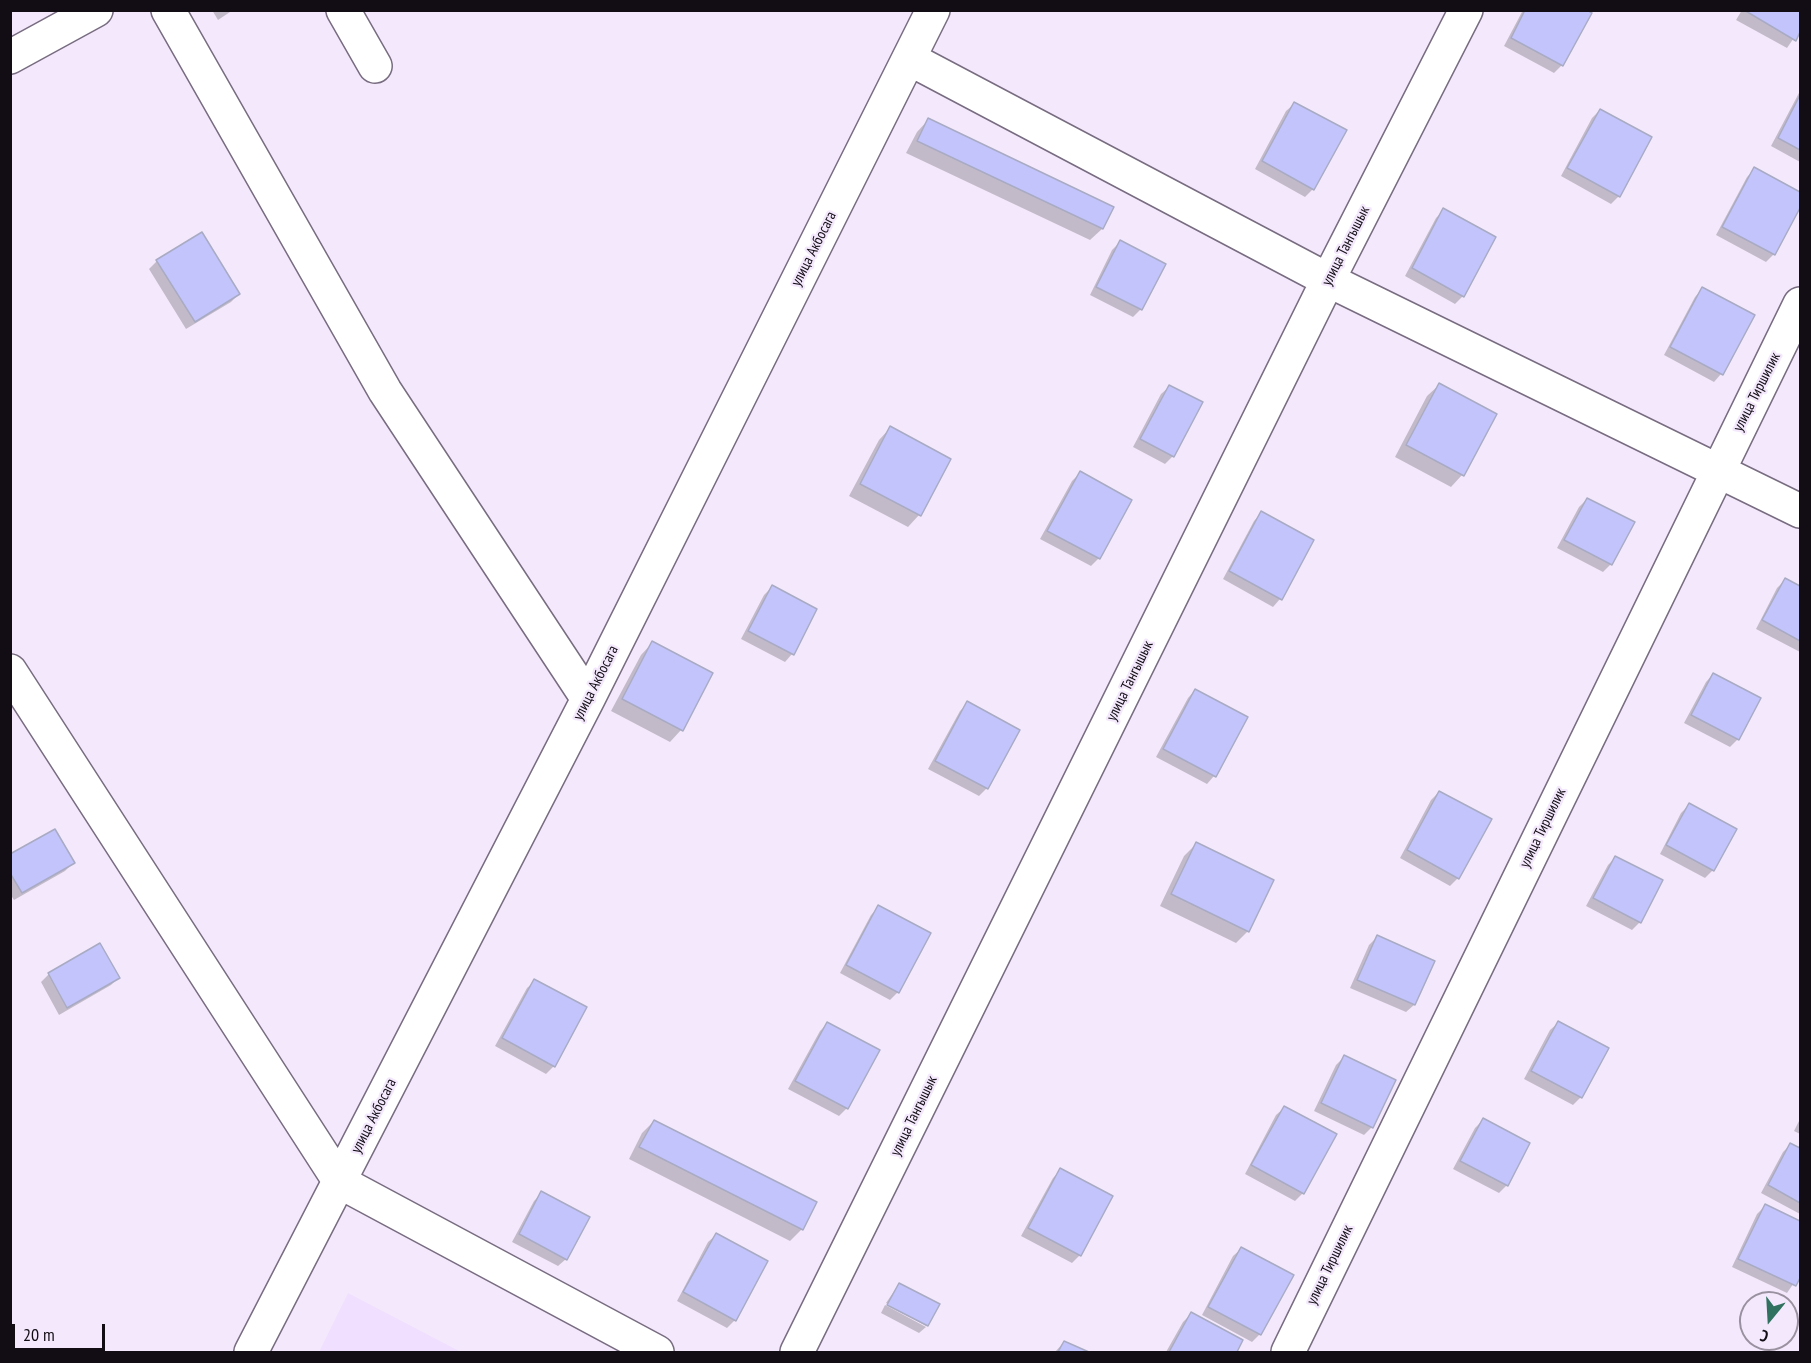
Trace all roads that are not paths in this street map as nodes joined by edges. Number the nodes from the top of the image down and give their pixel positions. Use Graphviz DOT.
graph roads {
  1 [pos="96,10"];
  2 [pos="168,10"];
  3 [pos="343,10"];
  4 [pos="933,10"];
  5 [pos="1466,10"];
  6 [pos="10,57"];
  7 [pos="910,59"];
  8 [pos="375,66"];
  9 [pos="1328,280"];
  10 [pos="1800,304"];
  11 [pos="1718,469"];
  12 [pos="1800,510"];
  13 [pos="10,671"];
  14 [pos="588,699"];
  15 [pos="340,1182"];
  16 [pos="251,1353"];
  17 [pos="657,1353"];
  18 [pos="797,1353"];
  19 [pos="1288,1353"];
  1 -- 6 [label="street"];
  2 -- 14 [label="street"];
  3 -- 8 [label="street"];
  4 -- 7 [label="street, улица Акбосага"];
  5 -- 9 [label="street, улица Тангышык"];
  7 -- 9 [label="street"];
  7 -- 14 [label="street, улица Акбосага"];
  9 -- 11 [label="street"];
  9 -- 18 [label="street, улица Тангышык"];
  10 -- 11 [label="street, улица Тиршилик"];
  11 -- 12 [label="street"];
  11 -- 19 [label="street, улица Тиршилик"];
  13 -- 15 [label="street"];
  14 -- 15 [label="street, улица Акбосага"];
  15 -- 16 [label="street, улица Акбосага"];
  15 -- 17 [label="street"];
}
